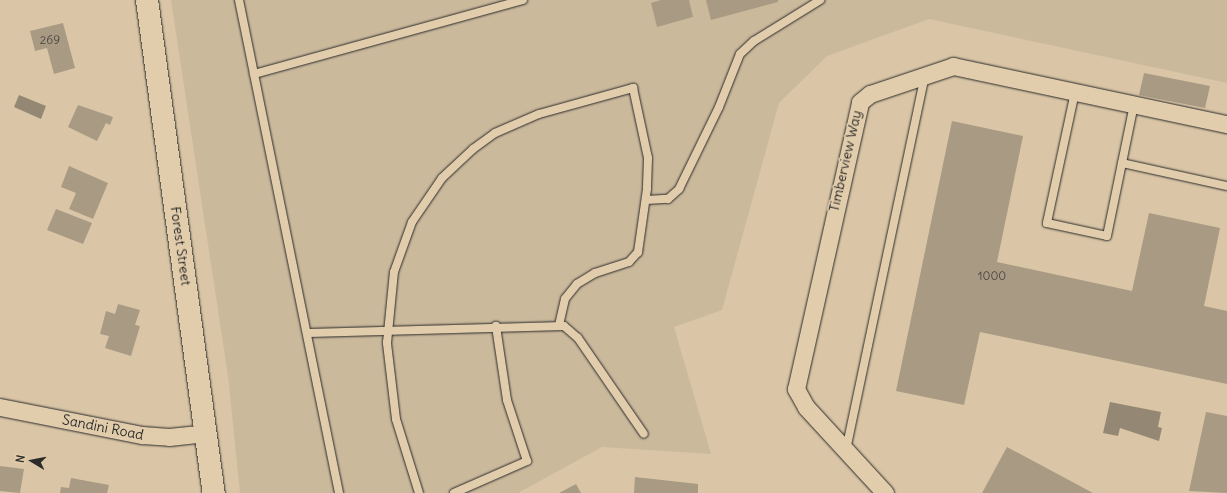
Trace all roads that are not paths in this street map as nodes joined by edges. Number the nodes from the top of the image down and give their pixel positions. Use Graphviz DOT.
graph roads {
  1 [pos="147,0"];
  2 [pos="239,0"];
  3 [pos="523,0"];
  4 [pos="820,0"];
  5 [pos="254,74"];
  6 [pos="925,74"];
  7 [pos="1075,92"];
  8 [pos="1134,104"];
  9 [pos="1227,124"];
  10 [pos="1122,163"];
  11 [pos="1227,186"];
  12 [pos="646,200"];
  13 [pos="559,325"];
  14 [pos="496,326"];
  15 [pos="387,330"];
  16 [pos="309,333"];
  17 [pos="0,407"];
  18 [pos="206,433"];
  19 [pos="644,434"];
  20 [pos="846,451"];
  21 [pos="214,493"];
  22 [pos="339,493"];
  23 [pos="419,493"];
  24 [pos="454,493"];
  25 [pos="885,493"];
  1 -- 18 [label="main road, Forest Street"];
  2 -- 5 [label="lane"];
  3 -- 5 [label="lane"];
  4 -- 12 [label="lane"];
  5 -- 16 [label="lane"];
  6 -- 7 [label="street, Timberview Way"];
  6 -- 20 [label="lane"];
  6 -- 20 [label="street, Timberview Way"];
  7 -- 8 [label="street, Timberview Way"];
  7 -- 10 [label="lane"];
  8 -- 9 [label="street, Timberview Way"];
  8 -- 10 [label="lane"];
  10 -- 11 [label="lane"];
  12 -- 13 [label="lane"];
  12 -- 15 [label="lane"];
  13 -- 14 [label="lane"];
  13 -- 19 [label="lane"];
  14 -- 15 [label="lane"];
  14 -- 24 [label="lane"];
  15 -- 16 [label="lane"];
  15 -- 23 [label="lane"];
  16 -- 22 [label="lane"];
  17 -- 18 [label="street, Sandini Road"];
  18 -- 21 [label="main road, Forest Street"];
  20 -- 25 [label="street, Timberview Way"];
}
